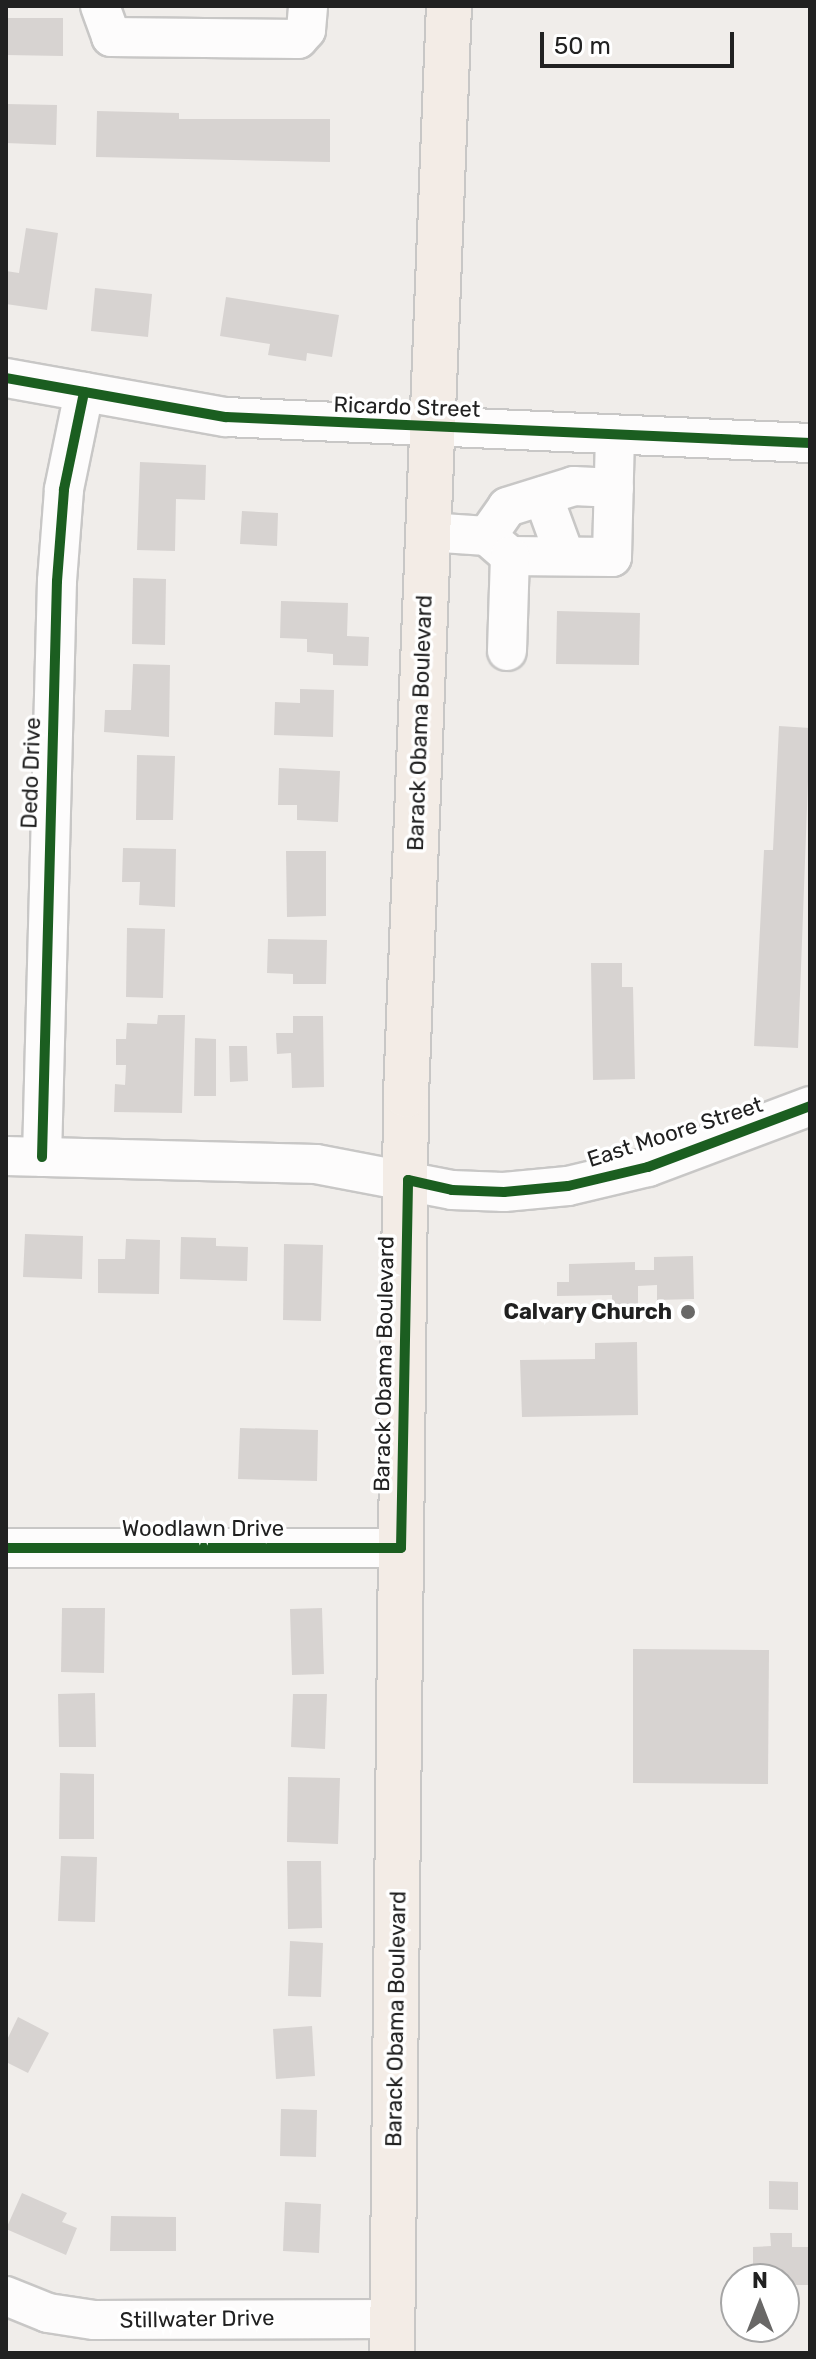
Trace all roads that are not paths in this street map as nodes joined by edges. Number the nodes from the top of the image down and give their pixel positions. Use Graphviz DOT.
graph roads {
  1 [pos="100,6"];
  2 [pos="308,6"];
  3 [pos="449,6"];
  4 [pos="6,378"];
  5 [pos="84,392"];
  6 [pos="431,427"];
  7 [pos="615,437"];
  8 [pos="810,443"];
  9 [pos="614,488"];
  10 [pos="543,496"];
  11 [pos="427,532"];
  12 [pos="498,546"];
  13 [pos="565,556"];
  14 [pos="507,651"];
  15 [pos="810,1106"];
  16 [pos="24,1156"];
  17 [pos="408,1180"];
  18 [pos="6,1548"];
  19 [pos="401,1548"];
  20 [pos="6,2296"];
  21 [pos="392,2336"];
  1 -- 2 [label="street"];
  3 -- 6 [label="main road, Barack Obama Boulevard"];
  4 -- 5 [label="street, Ricardo Street"];
  5 -- 6 [label="street, Ricardo Street"];
  5 -- 16 [label="street, Dedo Drive"];
  6 -- 7 [label="street, Ricardo Street"];
  6 -- 11 [label="main road, Barack Obama Boulevard"];
  7 -- 8 [label="street, Ricardo Street"];
  7 -- 9 [label="street"];
  9 -- 10 [label="street"];
  9 -- 13 [label="street"];
  10 -- 12 [label="street"];
  10 -- 13 [label="street"];
  11 -- 12 [label="street"];
  11 -- 17 [label="main road, Barack Obama Boulevard"];
  12 -- 13 [label="street"];
  12 -- 14 [label="street"];
  15 -- 17 [label="street, East Moore Street"];
  16 -- 17 [label="street, East Moore Street"];
  17 -- 19 [label="main road, Barack Obama Boulevard"];
  18 -- 19 [label="street, Woodlawn Drive"];
  19 -- 21 [label="main road, Barack Obama Boulevard"];
  20 -- 21 [label="street, Stillwater Drive"];
}
